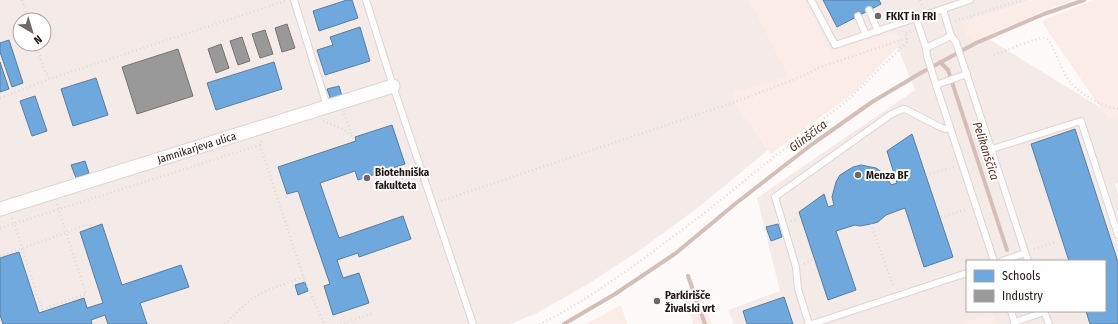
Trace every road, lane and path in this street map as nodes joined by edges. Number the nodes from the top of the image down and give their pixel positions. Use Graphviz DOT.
graph roads {
  1 [pos="22,0"];
  2 [pos="290,0"];
  3 [pos="294,0"];
  4 [pos="366,0"];
  5 [pos="811,0"];
  6 [pos="970,0"];
  7 [pos="1022,0"];
  8 [pos="943,9"];
  9 [pos="869,10"];
  10 [pos="26,12"];
  11 [pos="858,16"];
  12 [pos="916,18"];
  13 [pos="948,25"];
  14 [pos="878,31"];
  15 [pos="920,31"];
  16 [pos="866,35"];
  17 [pos="951,36"];
  18 [pos="907,38"];
  19 [pos="926,48"];
  20 [pos="39,52"];
  21 [pos="994,55"];
  22 [pos="967,74"];
  23 [pos="50,79"];
  24 [pos="936,85"];
  25 [pos="393,86"];
  26 [pos="0,98"];
  27 [pos="333,104"];
  28 [pos="1117,108"];
  29 [pos="321,121"];
  30 [pos="950,128"];
  31 [pos="259,133"];
  32 [pos="260,145"];
  33 [pos="992,149"];
  34 [pos="962,165"];
  35 [pos="926,175"];
  36 [pos="53,192"];
  37 [pos="433,203"];
  38 [pos="976,207"];
  39 [pos="4,208"];
  40 [pos="58,209"];
  41 [pos="941,216"];
  42 [pos="14,224"];
  43 [pos="871,224"];
  44 [pos="93,227"];
  45 [pos="0,228"];
  46 [pos="66,233"];
  47 [pos="1118,235"];
  48 [pos="1056,242"];
  49 [pos="22,249"];
  50 [pos="1025,253"];
  51 [pos="0,256"];
  52 [pos="994,260"];
  53 [pos="1005,260"];
  54 [pos="1028,260"];
  55 [pos="966,273"];
  56 [pos="303,276"];
  57 [pos="897,296"];
  58 [pos="1011,312"];
  59 [pos="1045,312"];
  60 [pos="374,313"];
  61 [pos="1015,323"];
  62 [pos="225,324"];
  63 [pos="324,324"];
  64 [pos="340,324"];
  65 [pos="473,324"];
  66 [pos="539,324"];
  67 [pos="809,324"];
  68 [pos="812,324"];
  69 [pos="1049,324"];
  1 -- 10 [label="path"];
  2 -- 23 [label="path"];
  3 -- 27 [label="lane"];
  4 -- 25 [label="lane"];
  5 -- 16 [label="lane"];
  6 -- 8 [label="lane"];
  7 -- 13 [label="path"];
  8 -- 12 [label="lane"];
  8 -- 13 [label="lane"];
  9 -- 14 [label="lane"];
  11 -- 16 [label="lane"];
  12 -- 14 [label="lane"];
  12 -- 15 [label="lane"];
  13 -- 17 [label="lane"];
  14 -- 16 [label="lane"];
  15 -- 18 [label="path"];
  15 -- 19 [label="lane"];
  17 -- 19 [label="lane"];
  17 -- 22 [label="lane"];
  18 -- 37 [label="path"];
  18 -- 66 [label="path"];
  19 -- 24 [label="lane"];
  20 -- 23 [label="path"];
  21 -- 28 [label="path"];
  22 -- 24 [label="lane"];
  22 -- 33 [label="lane"];
  23 -- 26 [label="path"];
  24 -- 30 [label="lane"];
  25 -- 27 [label="street, Jamnikarjeva ulica"];
  25 -- 37 [label="lane"];
  27 -- 29 [label="path"];
  27 -- 31 [label="street, Jamnikarjeva ulica"];
  30 -- 34 [label="lane"];
  30 -- 67 [label="lane"];
  31 -- 32 [label="path"];
  31 -- 32 [label="path"];
  31 -- 36 [label="street, Jamnikarjeva ulica"];
  32 -- 40 [label="path"];
  32 -- 56 [label="path"];
  33 -- 47 [label="lane"];
  33 -- 50 [label="lane"];
  34 -- 35 [label="path"];
  34 -- 38 [label="lane"];
  36 -- 39 [label="street, Jamnikarjeva ulica"];
  36 -- 40 [label="path"];
  37 -- 65 [label="lane"];
  38 -- 41 [label="path"];
  38 -- 52 [label="lane"];
  39 -- 42 [label="path"];
  40 -- 42 [label="path"];
  40 -- 46 [label="path"];
  42 -- 45 [label="path"];
  42 -- 49 [label="path"];
  43 -- 57 [label="path"];
  44 -- 46 [label="path"];
  46 -- 49 [label="path"];
  46 -- 49 [label="path"];
  48 -- 50 [label="path"];
  49 -- 51 [label="path"];
  50 -- 53 [label="lane"];
  50 -- 54 [label="lane"];
  55 -- 57 [label="lane"];
  56 -- 62 [label="path"];
  56 -- 63 [label="path"];
  57 -- 68 [label="lane"];
  58 -- 61 [label="lane"];
  59 -- 61 [label="lane"];
  59 -- 69 [label="lane"];
  60 -- 64 [label="path"];
}
